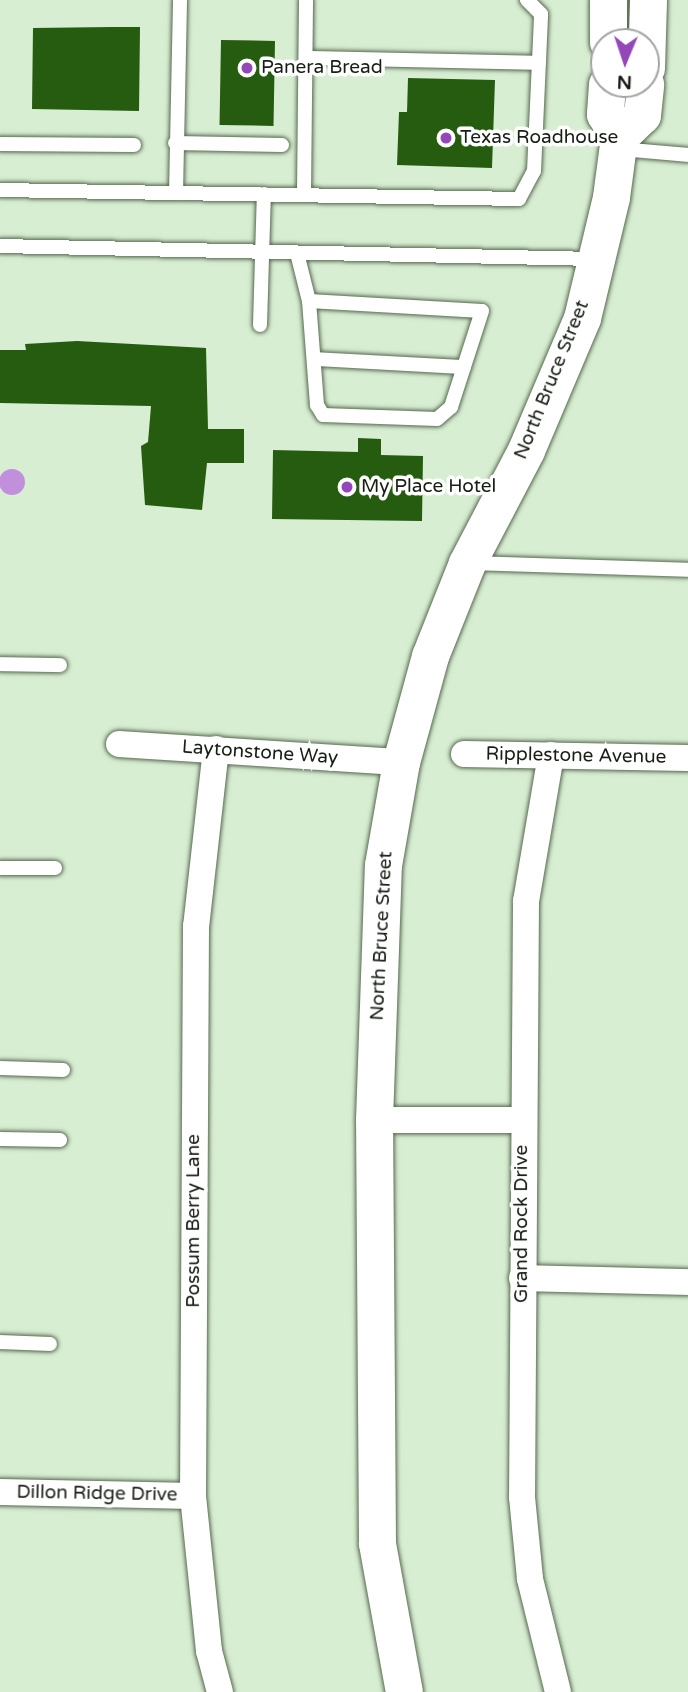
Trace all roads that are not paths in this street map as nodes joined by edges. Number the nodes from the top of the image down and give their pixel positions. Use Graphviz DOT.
graph roads {
  1 [pos="180,0"];
  2 [pos="306,0"];
  3 [pos="527,0"];
  4 [pos="608,0"];
  5 [pos="648,0"];
  6 [pos="608,28"];
  7 [pos="647,28"];
  8 [pos="306,58"];
  9 [pos="539,64"];
  10 [pos="606,98"];
  11 [pos="644,98"];
  12 [pos="176,143"];
  13 [pos="618,143"];
  14 [pos="0,144"];
  15 [pos="134,145"];
  16 [pos="282,145"];
  17 [pos="688,155"];
  18 [pos="0,190"];
  19 [pos="176,193"];
  20 [pos="264,194"];
  21 [pos="304,194"];
  22 [pos="0,246"];
  23 [pos="262,252"];
  24 [pos="297,253"];
  25 [pos="596,259"];
  26 [pos="309,301"];
  27 [pos="260,325"];
  28 [pos="315,359"];
  29 [pos="464,367"];
  30 [pos="467,563"];
  31 [pos="688,570"];
  32 [pos="0,664"];
  33 [pos="60,665"];
  34 [pos="119,744"];
  35 [pos="216,749"];
  36 [pos="464,754"];
  37 [pos="551,755"];
  38 [pos="688,758"];
  39 [pos="401,762"];
  40 [pos="0,868"];
  41 [pos="55,868"];
  42 [pos="0,1068"];
  43 [pos="63,1070"];
  44 [pos="374,1120"];
  45 [pos="523,1120"];
  46 [pos="0,1139"];
  47 [pos="60,1140"];
  48 [pos="522,1278"];
  49 [pos="688,1282"];
  50 [pos="0,1342"];
  51 [pos="50,1344"];
  52 [pos="0,1492"];
  53 [pos="194,1496"];
  54 [pos="220,1692"];
  55 [pos="404,1692"];
  56 [pos="558,1692"];
  1 -- 12 [label="lane"];
  2 -- 8 [label="lane"];
  3 -- 9 [label="lane"];
  4 -- 6 [label="street"];
  5 -- 7 [label="street"];
  8 -- 9 [label="lane"];
  8 -- 21 [label="lane"];
  9 -- 21 [label="lane"];
  10 -- 13 [label="street"];
  11 -- 13 [label="street"];
  12 -- 16 [label="lane"];
  12 -- 19 [label="lane"];
  13 -- 17 [label="lane"];
  13 -- 25 [label="street, North Bruce Street"];
  14 -- 15 [label="lane"];
  18 -- 19 [label="lane"];
  19 -- 20 [label="lane"];
  20 -- 21 [label="lane"];
  20 -- 23 [label="lane"];
  22 -- 23 [label="lane"];
  23 -- 24 [label="lane"];
  23 -- 27 [label="lane"];
  24 -- 25 [label="lane"];
  24 -- 26 [label="lane"];
  25 -- 30 [label="street, North Bruce Street"];
  26 -- 28 [label="lane"];
  26 -- 29 [label="lane"];
  28 -- 29 [label="lane"];
  28 -- 29 [label="lane"];
  30 -- 31 [label="lane"];
  30 -- 39 [label="street, North Bruce Street"];
  32 -- 33 [label="lane"];
  34 -- 35 [label="street, Laytonstone Way"];
  35 -- 39 [label="street, Laytonstone Way"];
  35 -- 53 [label="street, Possum Berry Lane"];
  36 -- 37 [label="street, Ripplestone Avenue"];
  37 -- 38 [label="street, Ripplestone Avenue"];
  37 -- 45 [label="street, Grand Rock Drive"];
  39 -- 44 [label="street, North Bruce Street"];
  40 -- 41 [label="lane"];
  42 -- 43 [label="lane"];
  44 -- 45 [label="street"];
  44 -- 55 [label="street, North Bruce Street"];
  45 -- 48 [label="street, Grand Rock Drive"];
  46 -- 47 [label="lane"];
  48 -- 49 [label="street"];
  48 -- 56 [label="street, Grand Rock Drive"];
  50 -- 51 [label="lane"];
  52 -- 53 [label="street, Dillon Ridge Drive"];
  53 -- 54 [label="street, Possum Berry Lane"];
}
